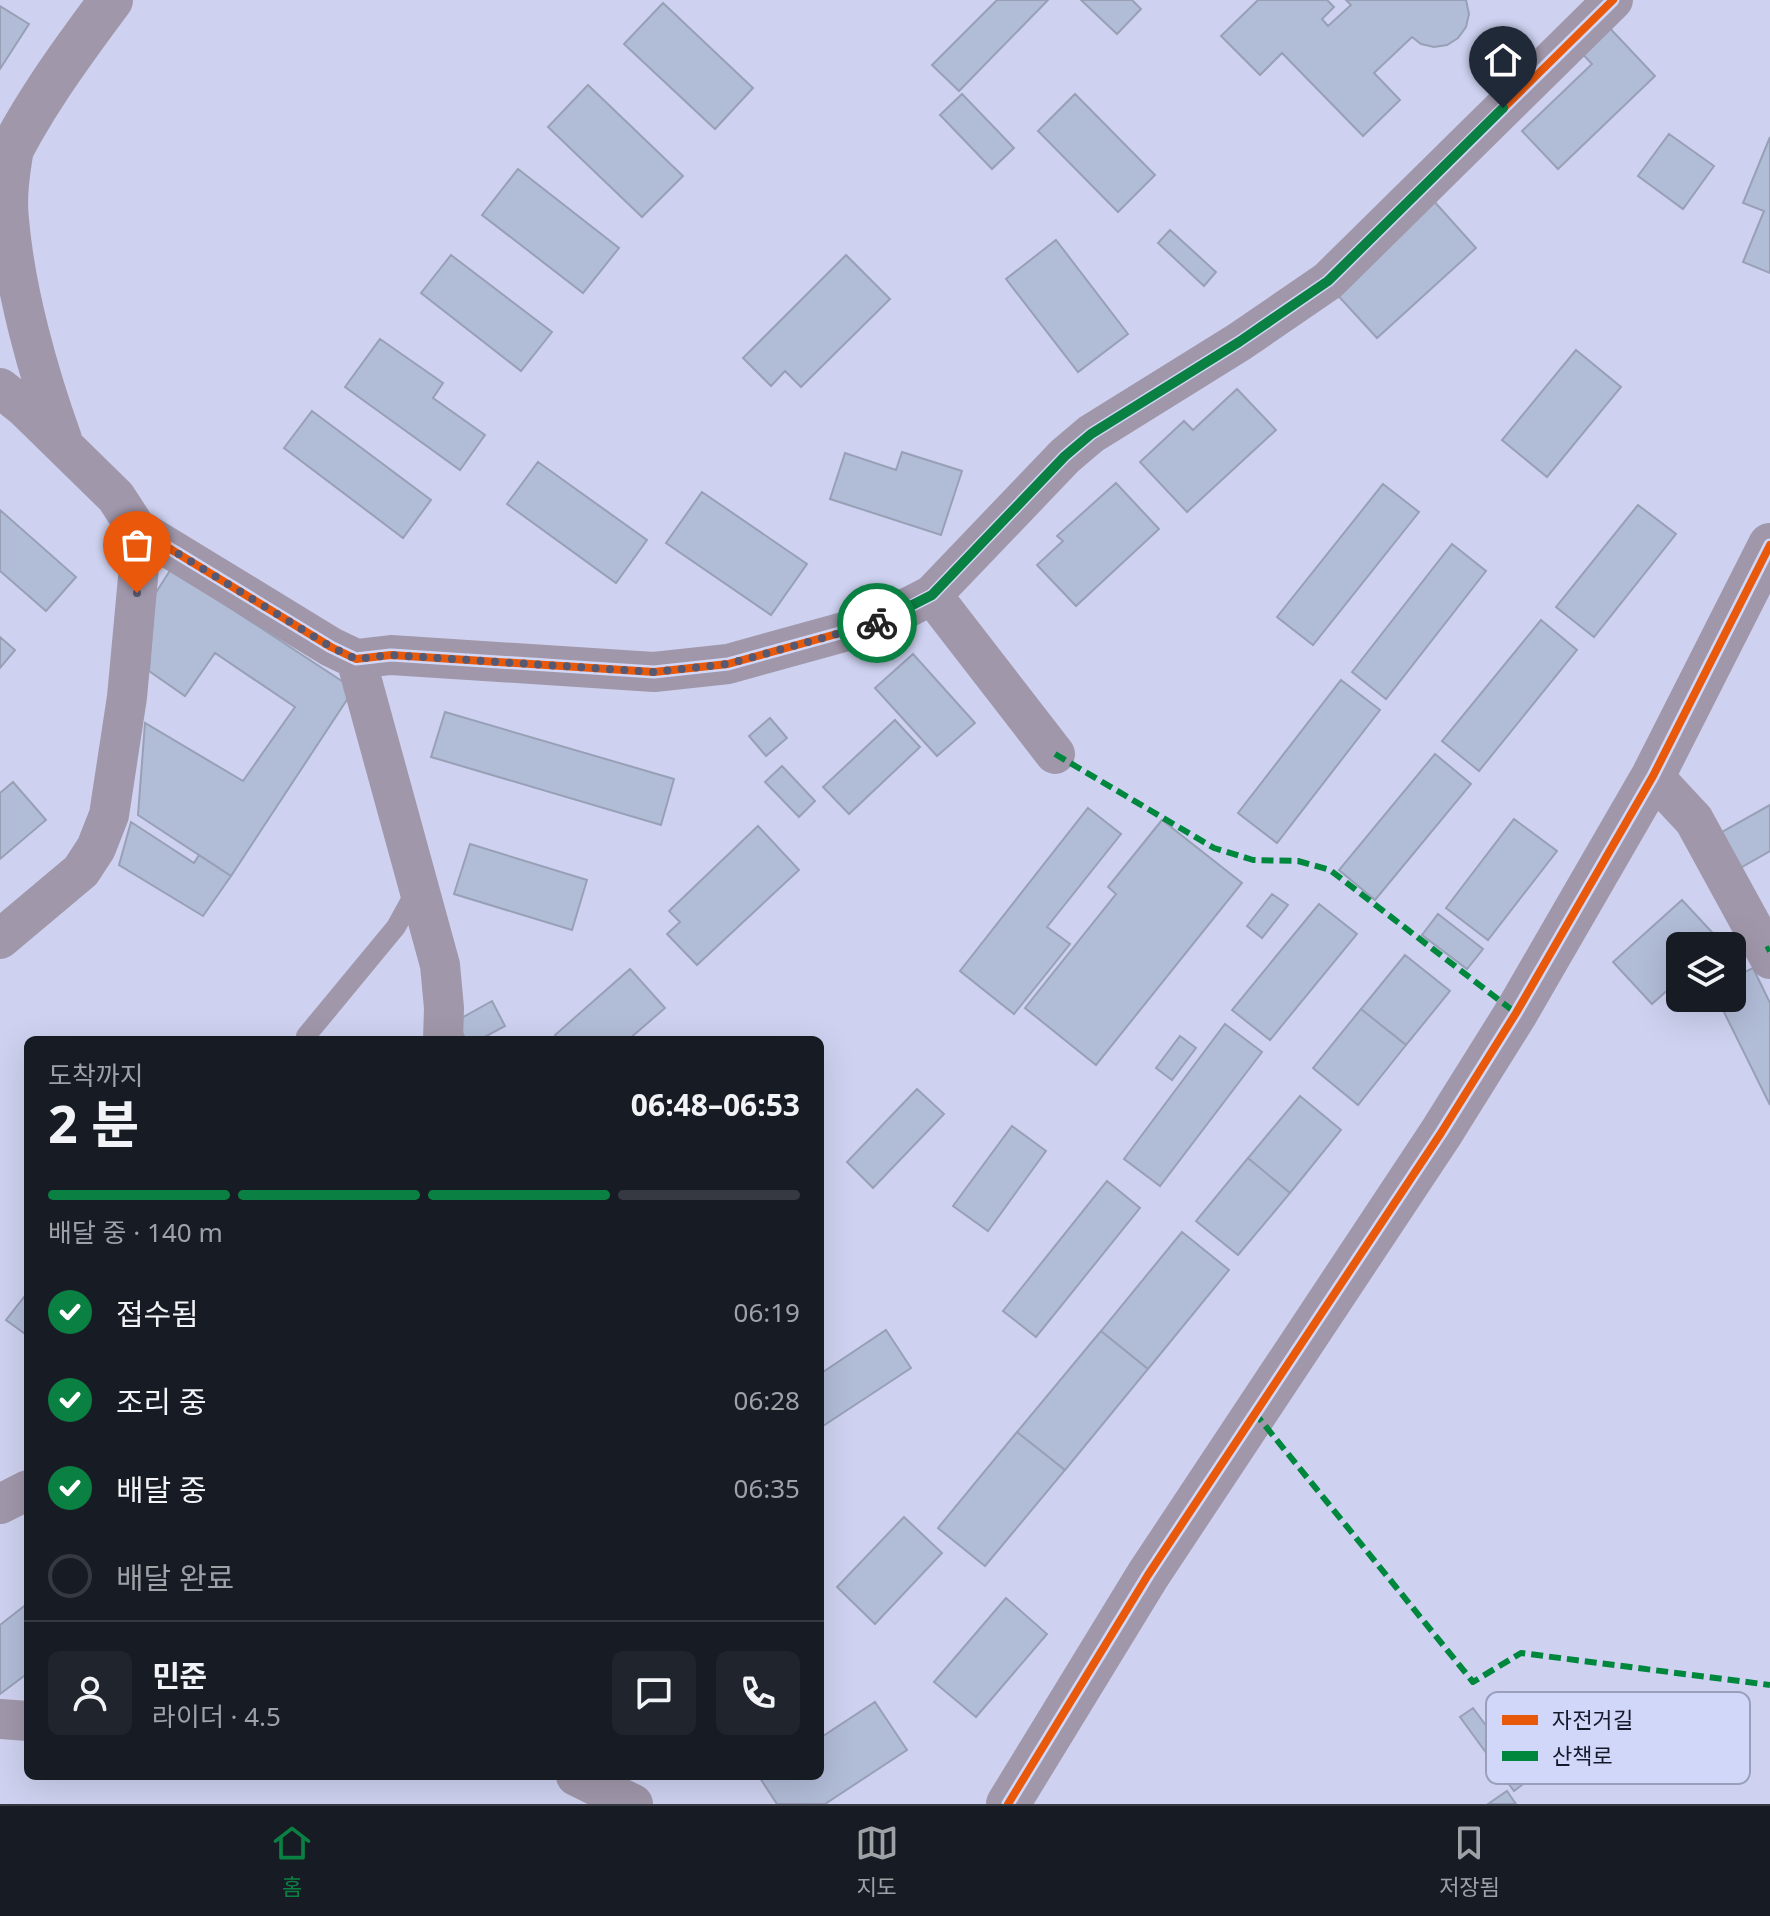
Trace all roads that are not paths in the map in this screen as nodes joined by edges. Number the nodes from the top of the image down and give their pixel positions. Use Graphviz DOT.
graph roads {
  1 [pos="111,0"];
  2 [pos="1613,0"];
  3 [pos="8,157"];
  4 [pos="0,388"];
  5 [pos="65,447"];
  6 [pos="136,528"];
  7 [pos="1770,545"];
  8 [pos="932,595"];
  9 [pos="356,659"];
  10 [pos="1055,754"];
  11 [pos="1653,776"];
  12 [pos="419,885"];
  13 [pos="0,939"];
  14 [pos="1770,959"];
  15 [pos="306,1036"];
  16 [pos="443,1036"];
  17 [pos="24,1492"];
  18 [pos="0,1504"];
  19 [pos="0,1719"];
  20 [pos="24,1721"];
  21 [pos="584,1780"];
  22 [pos="633,1804"];
  23 [pos="1008,1804"];
  1 -- 3 [label="street"];
  2 -- 8 [label="street"];
  3 -- 5 [label="street"];
  4 -- 5 [label="street"];
  5 -- 6 [label="street"];
  6 -- 9 [label="street"];
  6 -- 13 [label="street"];
  7 -- 11 [label="street"];
  8 -- 9 [label="street"];
  8 -- 10 [label="street"];
  9 -- 12 [label="street"];
  11 -- 14 [label="street"];
  11 -- 23 [label="street"];
  12 -- 15 [label="lane"];
  12 -- 16 [label="street"];
  17 -- 18 [label="street"];
  19 -- 20 [label="street"];
  21 -- 22 [label="street"];
}
